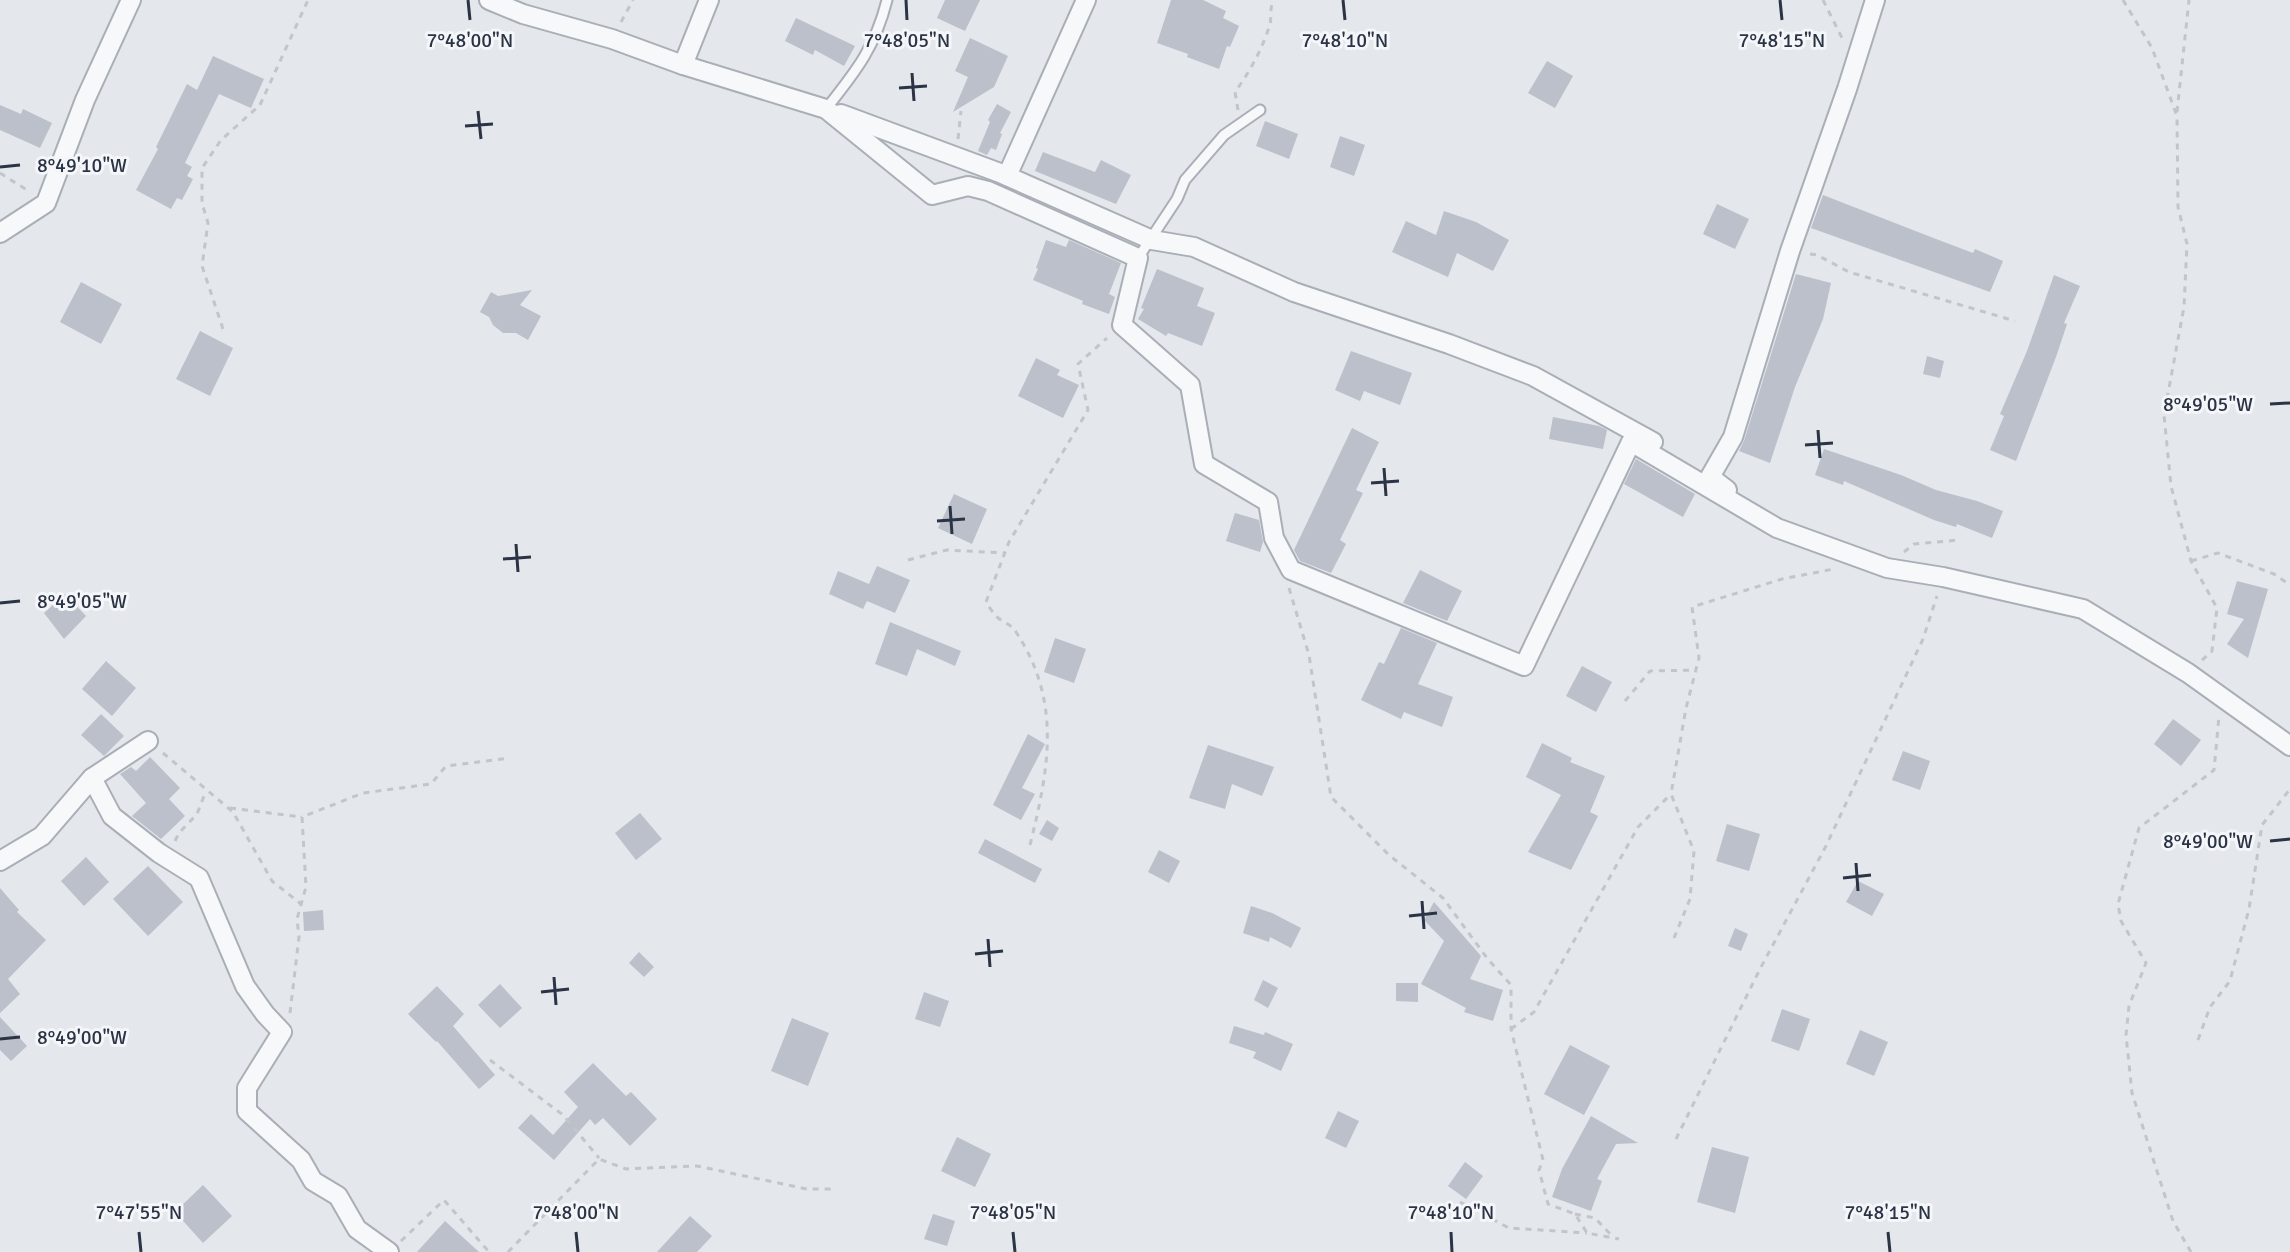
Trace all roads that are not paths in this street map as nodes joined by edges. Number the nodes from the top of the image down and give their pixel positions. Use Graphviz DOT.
graph roads {
  1 [pos="131,0"];
  2 [pos="489,0"];
  3 [pos="709,0"];
  4 [pos="887,0"];
  5 [pos="1086,0"];
  6 [pos="1875,0"];
  7 [pos="526,7"];
  8 [pos="683,65"];
  9 [pos="826,109"];
  10 [pos="1260,110"];
  11 [pos="1007,176"];
  12 [pos="0,233"];
  13 [pos="1152,240"];
  14 [pos="1138,258"];
  15 [pos="1710,477"];
  16 [pos="1777,528"];
  17 [pos="148,741"];
  18 [pos="2290,746"];
  19 [pos="92,778"];
  20 [pos="0,861"];
  21 [pos="394,1247"];
  1 -- 12 [label="street"];
  2 -- 7 [label="street"];
  3 -- 8 [label="street"];
  4 -- 9 [label="lane"];
  5 -- 11 [label="street"];
  6 -- 15 [label="street"];
  7 -- 8 [label="street"];
  8 -- 9 [label="street"];
  9 -- 11 [label="street"];
  9 -- 14 [label="street"];
  10 -- 13 [label="lane"];
  11 -- 13 [label="street"];
  13 -- 14 [label="lane"];
  13 -- 15 [label="street"];
  14 -- 16 [label="street"];
  15 -- 16 [label="street"];
  16 -- 18 [label="street"];
  17 -- 19 [label="street"];
  19 -- 20 [label="street"];
  19 -- 21 [label="street"];
}
